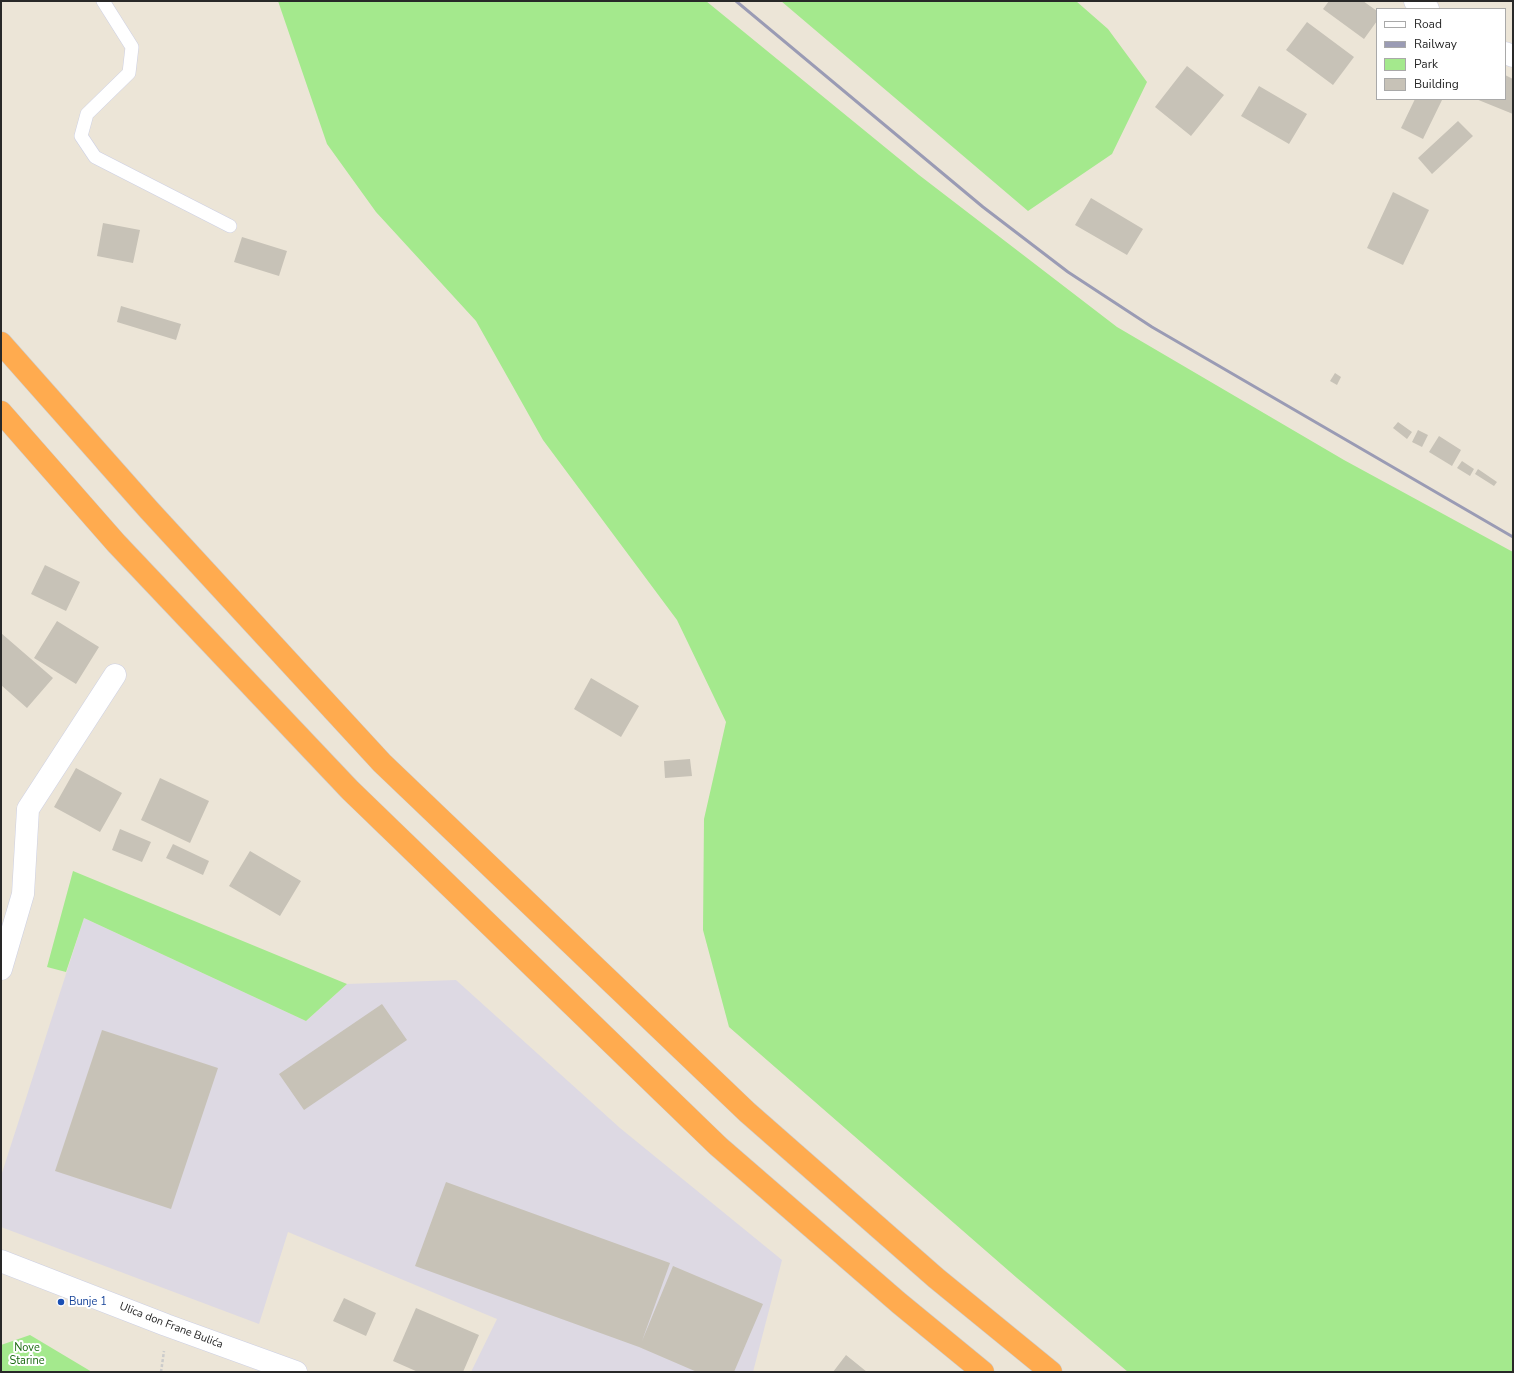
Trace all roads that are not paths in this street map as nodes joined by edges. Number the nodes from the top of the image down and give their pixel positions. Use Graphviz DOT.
graph roads {
  1 [pos="102,1"];
  2 [pos="1415,1"];
  3 [pos="1426,8"];
  4 [pos="230,226"];
  5 [pos="1,343"];
  6 [pos="1,412"];
  7 [pos="115,675"];
  8 [pos="1,969"];
  9 [pos="1,1261"];
  10 [pos="296,1372"];
  11 [pos="983,1372"];
  12 [pos="1051,1372"];
  1 -- 4 [label="lane"];
  2 -- 3 [label="street"];
  5 -- 12 [label="highway"];
  6 -- 11 [label="highway"];
  7 -- 8 [label="street"];
  9 -- 10 [label="street, Ulica don Frane Bulića"];
}
